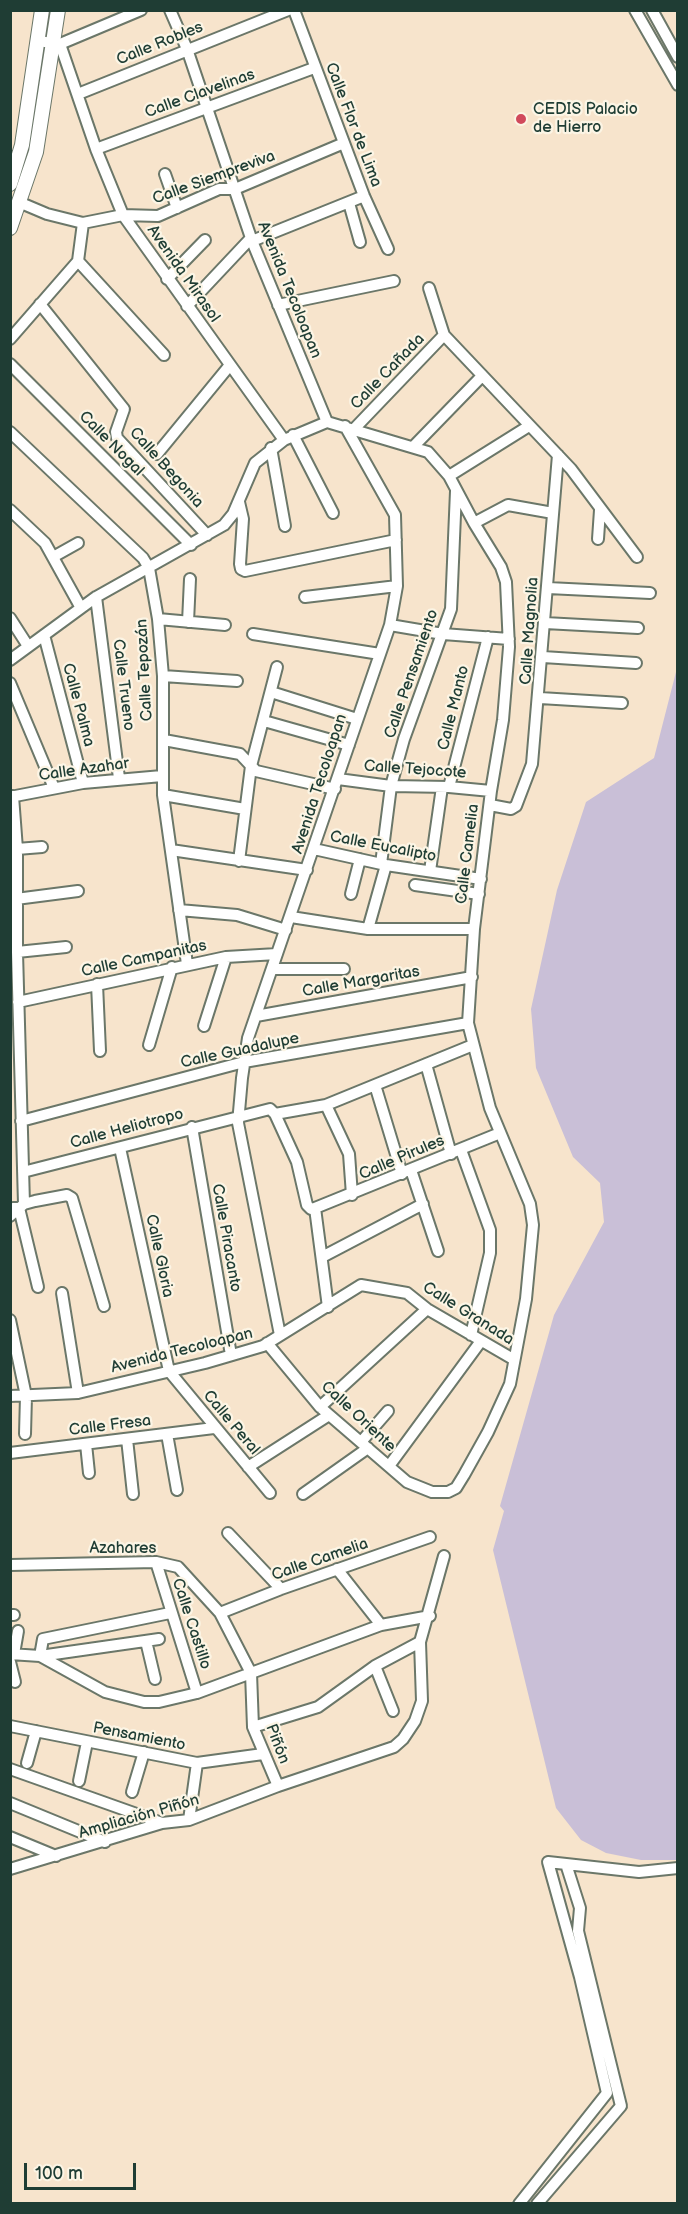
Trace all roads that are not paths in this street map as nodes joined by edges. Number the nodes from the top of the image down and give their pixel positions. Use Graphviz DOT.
graph roads {
  1 [pos="42,10"];
  2 [pos="58,10"];
  3 [pos="141,10"];
  4 [pos="170,10"];
  5 [pos="288,10"];
  6 [pos="294,10"];
  7 [pos="635,10"];
  8 [pos="652,10"];
  9 [pos="645,28"];
  10 [pos="665,34"];
  11 [pos="678,36"];
  12 [pos="38,41"];
  13 [pos="57,43"];
  14 [pos="187,49"];
  15 [pos="678,57"];
  16 [pos="314,68"];
  17 [pos="678,85"];
  18 [pos="78,94"];
  19 [pos="206,108"];
  20 [pos="16,143"];
  21 [pos="344,143"];
  22 [pos="96,149"];
  23 [pos="165,174"];
  24 [pos="10,184"];
  25 [pos="235,189"];
  26 [pos="364,196"];
  27 [pos="21,203"];
  28 [pos="349,203"];
  29 [pos="177,208"];
  30 [pos="123,215"];
  31 [pos="83,223"];
  32 [pos="10,228"];
  33 [pos="252,239"];
  34 [pos="205,240"];
  35 [pos="360,242"];
  36 [pos="388,249"];
  37 [pos="78,261"];
  38 [pos="167,279"];
  39 [pos="394,281"];
  40 [pos="429,288"];
  41 [pos="40,304"];
  42 [pos="278,305"];
  43 [pos="187,306"];
  44 [pos="444,335"];
  45 [pos="10,339"];
  46 [pos="164,355"];
  47 [pos="10,364"];
  48 [pos="230,365"];
  49 [pos="481,377"];
  50 [pos="327,422"];
  51 [pos="529,426"];
  52 [pos="350,427"];
  53 [pos="10,432"];
  54 [pos="289,438"];
  55 [pos="413,447"];
  56 [pos="272,448"];
  57 [pos="157,454"];
  58 [pos="558,455"];
  59 [pos="449,476"];
  60 [pos="456,491"];
  61 [pos="239,502"];
  62 [pos="10,510"];
  63 [pos="600,510"];
  64 [pos="333,513"];
  65 [pos="553,513"];
  66 [pos="474,523"];
  67 [pos="285,526"];
  68 [pos="207,535"];
  69 [pos="598,539"];
  70 [pos="396,540"];
  71 [pos="78,543"];
  72 [pos="191,545"];
  73 [pos="53,557"];
  74 [pos="637,557"];
  75 [pos="149,568"];
  76 [pos="189,579"];
  77 [pos="397,586"];
  78 [pos="548,588"];
  79 [pos="650,593"];
  80 [pos="96,597"];
  81 [pos="305,597"];
  82 [pos="81,608"];
  83 [pos="10,618"];
  84 [pos="158,619"];
  85 [pos="188,622"];
  86 [pos="545,623"];
  87 [pos="225,625"];
  88 [pos="390,625"];
  89 [pos="638,628"];
  90 [pos="253,634"];
  91 [pos="444,634"];
  92 [pos="44,635"];
  93 [pos="488,638"];
  94 [pos="508,639"];
  95 [pos="28,646"];
  96 [pos="380,654"];
  97 [pos="543,657"];
  98 [pos="10,660"];
  99 [pos="636,663"];
  100 [pos="277,667"];
  101 [pos="163,676"];
  102 [pos="237,681"];
  103 [pos="10,683"];
  104 [pos="271,692"];
  105 [pos="540,698"];
  106 [pos="622,703"];
  107 [pos="357,719"];
  108 [pos="264,721"];
  109 [pos="164,740"];
  110 [pos="349,745"];
  111 [pos="251,766"];
  112 [pos="162,776"];
  113 [pos="119,778"];
  114 [pos="83,783"];
  115 [pos="336,784"];
  116 [pos="391,786"];
  117 [pos="446,787"];
  118 [pos="54,788"];
  119 [pos="491,791"];
  120 [pos="163,795"];
  121 [pos="12,796"];
  122 [pos="490,805"];
  123 [pos="245,809"];
  124 [pos="42,847"];
  125 [pos="17,849"];
  126 [pos="314,849"];
  127 [pos="171,850"];
  128 [pos="360,859"];
  129 [pos="239,861"];
  130 [pos="383,865"];
  131 [pos="307,870"];
  132 [pos="430,872"];
  133 [pos="481,879"];
  134 [pos="415,885"];
  135 [pos="78,891"];
  136 [pos="351,894"];
  137 [pos="479,894"];
  138 [pos="16,899"];
  139 [pos="179,910"];
  140 [pos="291,917"];
  141 [pos="368,928"];
  142 [pos="474,929"];
  143 [pos="286,930"];
  144 [pos="66,947"];
  145 [pos="15,948"];
  146 [pos="278,954"];
  147 [pos="226,957"];
  148 [pos="187,964"];
  149 [pos="172,967"];
  150 [pos="272,969"];
  151 [pos="344,969"];
  152 [pos="472,976"];
  153 [pos="97,984"];
  154 [pos="18,1002"];
  155 [pos="256,1016"];
  156 [pos="468,1023"];
  157 [pos="204,1026"];
  158 [pos="149,1045"];
  159 [pos="473,1045"];
  160 [pos="100,1051"];
  161 [pos="15,1062"];
  162 [pos="244,1062"];
  163 [pos="426,1064"];
  164 [pos="375,1085"];
  165 [pos="15,1095"];
  166 [pos="326,1105"];
  167 [pos="275,1114"];
  168 [pos="239,1115"];
  169 [pos="21,1121"];
  170 [pos="192,1126"];
  171 [pos="500,1133"];
  172 [pos="16,1145"];
  173 [pos="120,1148"];
  174 [pos="456,1152"];
  175 [pos="23,1172"];
  176 [pos="407,1172"];
  177 [pos="352,1196"];
  178 [pos="423,1204"];
  179 [pos="315,1208"];
  180 [pos="16,1209"];
  181 [pos="438,1251"];
  182 [pos="322,1257"];
  183 [pos="38,1287"];
  184 [pos="62,1293"];
  185 [pos="104,1306"];
  186 [pos="328,1307"];
  187 [pos="427,1309"];
  188 [pos="10,1320"];
  189 [pos="280,1335"];
  190 [pos="471,1335"];
  191 [pos="481,1341"];
  192 [pos="267,1343"];
  193 [pos="231,1355"];
  194 [pos="513,1359"];
  195 [pos="169,1371"];
  196 [pos="78,1393"];
  197 [pos="10,1396"];
  198 [pos="26,1396"];
  199 [pos="325,1411"];
  200 [pos="388,1411"];
  201 [pos="214,1428"];
  202 [pos="25,1434"];
  203 [pos="167,1434"];
  204 [pos="127,1439"];
  205 [pos="86,1444"];
  206 [pos="364,1445"];
  207 [pos="10,1453"];
  208 [pos="389,1466"];
  209 [pos="248,1467"];
  210 [pos="89,1473"];
  211 [pos="407,1482"];
  212 [pos="177,1490"];
  213 [pos="270,1493"];
  214 [pos="133,1494"];
  215 [pos="303,1494"];
  216 [pos="228,1533"];
  217 [pos="430,1538"];
  218 [pos="444,1556"];
  219 [pos="156,1563"];
  220 [pos="10,1565"];
  221 [pos="337,1569"];
  222 [pos="281,1589"];
  223 [pos="170,1613"];
  224 [pos="220,1613"];
  225 [pos="430,1616"];
  226 [pos="381,1625"];
  227 [pos="18,1631"];
  228 [pos="159,1639"];
  229 [pos="146,1641"];
  230 [pos="420,1642"];
  231 [pos="39,1656"];
  232 [pos="12,1657"];
  233 [pos="375,1666"];
  234 [pos="251,1672"];
  235 [pos="155,1679"];
  236 [pos="15,1682"];
  237 [pos="197,1694"];
  238 [pos="393,1711"];
  239 [pos="10,1726"];
  240 [pos="253,1728"];
  241 [pos="36,1731"];
  242 [pos="87,1742"];
  243 [pos="144,1752"];
  244 [pos="262,1754"];
  245 [pos="27,1763"];
  246 [pos="197,1763"];
  247 [pos="10,1768"];
  248 [pos="79,1780"];
  249 [pos="276,1787"];
  250 [pos="132,1791"];
  251 [pos="10,1803"];
  252 [pos="189,1820"];
  253 [pos="162,1823"];
  254 [pos="10,1837"];
  255 [pos="105,1842"];
  256 [pos="56,1856"];
  257 [pos="566,1864"];
  258 [pos="678,1868"];
  259 [pos="10,1869"];
  260 [pos="584,1976"];
  261 [pos="519,2204"];
  262 [pos="537,2204"];
  1 -- 12 [label="main road"];
  2 -- 13 [label="main road"];
  3 -- 13 [label="street"];
  4 -- 14 [label="street, Avenida Tecoloapan"];
  5 -- 14 [label="street, Calle Robles"];
  6 -- 16 [label="street, Calle Flor de Lima"];
  7 -- 9 [label="street"];
  8 -- 10 [label="street"];
  9 -- 10 [label="street"];
  9 -- 17 [label="street"];
  10 -- 11 [label="street"];
  10 -- 15 [label="street"];
  12 -- 13 [label="street"];
  12 -- 20 [label="main road"];
  13 -- 18 [label="street, Avenida Mirasol"];
  13 -- 27 [label="main road"];
  14 -- 18 [label="street, Calle Robles"];
  14 -- 19 [label="street, Avenida Tecoloapan"];
  16 -- 19 [label="street, Calle Clavelinas"];
  16 -- 21 [label="street, Calle Flor de Lima"];
  18 -- 22 [label="street, Avenida Mirasol"];
  19 -- 22 [label="street, Calle Clavelinas"];
  19 -- 25 [label="street, Avenida Tecoloapan"];
  20 -- 24 [label="main road"];
  21 -- 25 [label="street, Calle Siempreviva"];
  21 -- 26 [label="street, Calle Flor de Lima"];
  22 -- 30 [label="street, Avenida Mirasol"];
  23 -- 29 [label="street"];
  25 -- 29 [label="street, Calle Siempreviva"];
  25 -- 33 [label="street, Avenida Tecoloapan"];
  26 -- 28 [label="street"];
  26 -- 36 [label="street, Calle Flor de Lima"];
  27 -- 31 [label="street, Calle Siempreviva"];
  27 -- 32 [label="main road"];
  28 -- 33 [label="street"];
  28 -- 35 [label="street"];
  29 -- 30 [label="street, Calle Siempreviva"];
  30 -- 31 [label="street, Calle Siempreviva"];
  30 -- 38 [label="street, Avenida Mirasol"];
  31 -- 37 [label="street"];
  33 -- 42 [label="street, Avenida Tecoloapan"];
  33 -- 43 [label="street"];
  34 -- 38 [label="street"];
  37 -- 41 [label="street"];
  37 -- 46 [label="street"];
  38 -- 43 [label="street, Avenida Mirasol"];
  39 -- 42 [label="street"];
  40 -- 44 [label="street"];
  41 -- 45 [label="street"];
  41 -- 68 [label="street, Calle Begonia"];
  42 -- 50 [label="street, Avenida Tecoloapan"];
  43 -- 48 [label="street, Avenida Mirasol"];
  44 -- 49 [label="street"];
  44 -- 52 [label="street, Calle Cañada"];
  47 -- 72 [label="street, Calle Nogal"];
  48 -- 54 [label="street, Avenida Mirasol"];
  48 -- 57 [label="street"];
  49 -- 51 [label="street"];
  49 -- 55 [label="street"];
  50 -- 52 [label="street"];
  50 -- 54 [label="street"];
  51 -- 58 [label="street"];
  51 -- 59 [label="street"];
  52 -- 55 [label="street, Calle Camelia"];
  52 -- 70 [label="street, Avenida Tecoloapan"];
  53 -- 75 [label="street"];
  54 -- 56 [label="street"];
  54 -- 64 [label="street, Avenida Mirasol"];
  55 -- 59 [label="street, Calle Camelia"];
  56 -- 61 [label="street"];
  56 -- 67 [label="street"];
  58 -- 63 [label="street"];
  58 -- 65 [label="street, Calle Magnolia"];
  59 -- 60 [label="street, Calle Camelia"];
  60 -- 66 [label="street, Calle Camelia"];
  60 -- 91 [label="street, Calle Pensamiento"];
  61 -- 68 [label="street"];
  61 -- 70 [label="street"];
  62 -- 73 [label="street"];
  63 -- 69 [label="street"];
  63 -- 74 [label="street"];
  65 -- 66 [label="street"];
  65 -- 78 [label="street, Calle Magnolia"];
  66 -- 94 [label="street, Calle Camelia"];
  68 -- 72 [label="street"];
  70 -- 77 [label="street, Avenida Tecoloapan"];
  71 -- 73 [label="street"];
  72 -- 75 [label="street"];
  73 -- 82 [label="street"];
  75 -- 80 [label="street"];
  75 -- 84 [label="street, Calle Tepozán"];
  76 -- 85 [label="street"];
  77 -- 81 [label="street"];
  77 -- 88 [label="street, Avenida Tecoloapan"];
  78 -- 79 [label="street"];
  78 -- 86 [label="street, Calle Magnolia"];
  80 -- 82 [label="street"];
  80 -- 113 [label="street, Calle Trueno"];
  82 -- 92 [label="street"];
  83 -- 95 [label="street"];
  84 -- 85 [label="street"];
  84 -- 101 [label="street, Calle Tepozán"];
  85 -- 87 [label="street"];
  86 -- 89 [label="street"];
  86 -- 97 [label="street, Calle Magnolia"];
  88 -- 91 [label="street"];
  88 -- 96 [label="street, Avenida Tecoloapan"];
  90 -- 96 [label="street"];
  91 -- 93 [label="street"];
  91 -- 116 [label="street, Calle Pensamiento"];
  92 -- 95 [label="street"];
  92 -- 114 [label="street, Calle Palma"];
  93 -- 94 [label="street"];
  93 -- 117 [label="street, Calle Manto"];
  94 -- 119 [label="street, Calle Camelia"];
  95 -- 98 [label="street"];
  96 -- 107 [label="street, Avenida Tecoloapan"];
  97 -- 99 [label="street"];
  97 -- 105 [label="street, Calle Magnolia"];
  100 -- 104 [label="street"];
  101 -- 102 [label="street"];
  101 -- 109 [label="street, Calle Tepozán"];
  103 -- 118 [label="street"];
  104 -- 107 [label="street"];
  104 -- 108 [label="street"];
  105 -- 106 [label="street"];
  105 -- 122 [label="street, Calle Magnolia"];
  107 -- 110 [label="street, Avenida Tecoloapan"];
  108 -- 110 [label="street"];
  108 -- 111 [label="street"];
  109 -- 111 [label="street, Calle Tejocote"];
  109 -- 112 [label="street, Calle Tepozán"];
  110 -- 115 [label="street, Avenida Tecoloapan"];
  111 -- 115 [label="street, Calle Tejocote"];
  111 -- 123 [label="street"];
  112 -- 113 [label="street, Calle Azahar"];
  112 -- 120 [label="street, Calle Tepozán"];
  113 -- 114 [label="street, Calle Azahar"];
  114 -- 118 [label="street, Calle Azahar"];
  115 -- 116 [label="street, Calle Tejocote"];
  115 -- 126 [label="street, Avenida Tecoloapan"];
  116 -- 117 [label="street, Calle Tejocote"];
  116 -- 130 [label="street, Calle Pensamiento"];
  117 -- 119 [label="street, Calle Tejocote"];
  117 -- 132 [label="street, Calle Manto"];
  118 -- 121 [label="street, Calle Azahar"];
  119 -- 122 [label="street, Calle Camelia"];
  120 -- 123 [label="street"];
  120 -- 127 [label="street, Calle Tepozán"];
  121 -- 125 [label="street"];
  122 -- 133 [label="street, Calle Camelia"];
  123 -- 129 [label="street"];
  124 -- 125 [label="street"];
  125 -- 138 [label="street"];
  126 -- 128 [label="street, Calle Eucalipto"];
  126 -- 131 [label="street, Avenida Tecoloapan"];
  127 -- 129 [label="street"];
  127 -- 139 [label="street, Calle Tepozán"];
  128 -- 130 [label="street, Calle Eucalipto"];
  128 -- 136 [label="street"];
  129 -- 131 [label="street"];
  130 -- 132 [label="street, Calle Eucalipto"];
  130 -- 141 [label="street, Calle Pensamiento"];
  131 -- 140 [label="street, Avenida Tecoloapan"];
  132 -- 133 [label="street, Calle Eucalipto"];
  133 -- 137 [label="street, Calle Camelia"];
  134 -- 137 [label="street"];
  135 -- 138 [label="street"];
  137 -- 142 [label="street, Calle Camelia"];
  138 -- 145 [label="street"];
  139 -- 143 [label="street"];
  139 -- 148 [label="street, Calle Tepozán"];
  140 -- 141 [label="street"];
  140 -- 143 [label="street, Avenida Tecoloapan"];
  141 -- 142 [label="street"];
  142 -- 152 [label="street, Calle Camelia"];
  143 -- 146 [label="street, Avenida Tecoloapan"];
  144 -- 145 [label="street"];
  145 -- 154 [label="street"];
  146 -- 147 [label="street, Calle Campanitas"];
  146 -- 150 [label="street, Avenida Tecoloapan"];
  147 -- 148 [label="street, Calle Campanitas"];
  147 -- 157 [label="street"];
  148 -- 149 [label="street, Calle Campanitas"];
  149 -- 153 [label="street, Calle Campanitas"];
  149 -- 158 [label="street"];
  150 -- 151 [label="street"];
  150 -- 155 [label="street, Avenida Tecoloapan"];
  152 -- 155 [label="street, Calle Margaritas"];
  152 -- 156 [label="street, Calle Camelia"];
  153 -- 154 [label="street, Calle Campanitas"];
  153 -- 160 [label="street"];
  154 -- 161 [label="street"];
  155 -- 162 [label="street, Avenida Tecoloapan"];
  156 -- 159 [label="street, Calle Camelia"];
  156 -- 162 [label="street, Calle Guadalupe"];
  159 -- 163 [label="street"];
  159 -- 171 [label="street, Calle Camelia"];
  161 -- 165 [label="street"];
  162 -- 168 [label="street, Avenida Tecoloapan"];
  162 -- 169 [label="street, Calle Guadalupe"];
  163 -- 164 [label="street"];
  163 -- 174 [label="street"];
  164 -- 166 [label="street"];
  164 -- 176 [label="street"];
  165 -- 169 [label="street"];
  166 -- 167 [label="street"];
  166 -- 177 [label="street"];
  167 -- 168 [label="street, Calle Heliotropo"];
  167 -- 179 [label="street"];
  168 -- 170 [label="street, Calle Heliotropo"];
  168 -- 189 [label="street, Avenida Tecoloapan"];
  169 -- 172 [label="street"];
  170 -- 173 [label="street, Calle Heliotropo"];
  170 -- 193 [label="street, Calle Piracanto"];
  171 -- 174 [label="street, Calle Pirules"];
  171 -- 194 [label="street, Calle Camelia"];
  172 -- 175 [label="street"];
  173 -- 175 [label="street, Calle Heliotropo"];
  173 -- 195 [label="street, Calle Gloria"];
  174 -- 176 [label="street, Calle Pirules"];
  174 -- 190 [label="street"];
  175 -- 180 [label="street"];
  176 -- 177 [label="street, Calle Pirules"];
  176 -- 178 [label="street"];
  177 -- 179 [label="street, Calle Pirules"];
  178 -- 181 [label="street"];
  178 -- 182 [label="street"];
  179 -- 182 [label="street"];
  180 -- 183 [label="street"];
  180 -- 185 [label="street"];
  182 -- 186 [label="street"];
  184 -- 196 [label="street"];
  186 -- 187 [label="street, Calle Granada"];
  186 -- 189 [label="street, Calle Granada"];
  187 -- 190 [label="street, Calle Granada"];
  187 -- 199 [label="street"];
  188 -- 198 [label="street"];
  189 -- 192 [label="street, Avenida Tecoloapan"];
  190 -- 191 [label="street, Calle Granada"];
  191 -- 194 [label="street, Calle Granada"];
  191 -- 208 [label="street"];
  192 -- 193 [label="street, Avenida Tecoloapan"];
  192 -- 199 [label="street, Calle Oriente"];
  193 -- 195 [label="street, Avenida Tecoloapan"];
  194 -- 211 [label="street, Calle Camelia"];
  195 -- 196 [label="street, Avenida Tecoloapan"];
  195 -- 201 [label="street, Calle Peral"];
  196 -- 198 [label="street, Avenida Tecoloapan"];
  197 -- 198 [label="street, Avenida Tecoloapan"];
  198 -- 202 [label="street"];
  199 -- 206 [label="street, Calle Oriente"];
  199 -- 209 [label="street"];
  200 -- 206 [label="street"];
  201 -- 203 [label="street, Calle Fresa"];
  201 -- 209 [label="street, Calle Peral"];
  203 -- 204 [label="street, Calle Fresa"];
  203 -- 212 [label="street"];
  204 -- 205 [label="street, Calle Fresa"];
  204 -- 214 [label="street"];
  205 -- 207 [label="street, Calle Fresa"];
  205 -- 210 [label="street"];
  206 -- 208 [label="street, Calle Oriente"];
  206 -- 215 [label="street"];
  208 -- 211 [label="street, Calle Oriente"];
  209 -- 213 [label="street, Calle Peral"];
  216 -- 222 [label="street"];
  217 -- 221 [label="street, Calle Camelia"];
  218 -- 225 [label="street"];
  219 -- 220 [label="street, Azahares"];
  219 -- 223 [label="street, Calle Castillo"];
  219 -- 224 [label="street, Azahares"];
  221 -- 222 [label="street, Calle Camelia"];
  221 -- 226 [label="street"];
  222 -- 224 [label="street, Calle Camelia"];
  223 -- 231 [label="street"];
  223 -- 237 [label="street, Calle Castillo"];
  224 -- 234 [label="street, Azahares"];
  225 -- 226 [label="street"];
  225 -- 230 [label="street"];
  226 -- 234 [label="street"];
  227 -- 232 [label="street"];
  228 -- 229 [label="street"];
  229 -- 231 [label="street"];
  229 -- 235 [label="street"];
  230 -- 233 [label="street"];
  230 -- 249 [label="street, Ampliación Piñón"];
  231 -- 232 [label="street"];
  231 -- 237 [label="street"];
  232 -- 236 [label="street"];
  233 -- 238 [label="street"];
  233 -- 240 [label="street"];
  234 -- 237 [label="street"];
  234 -- 240 [label="street, Piñón"];
  239 -- 241 [label="street, Pensamiento"];
  240 -- 244 [label="street, Piñón"];
  241 -- 242 [label="street, Pensamiento"];
  241 -- 245 [label="street"];
  242 -- 243 [label="street, Pensamiento"];
  242 -- 248 [label="street"];
  243 -- 246 [label="street, Pensamiento"];
  243 -- 250 [label="street"];
  244 -- 246 [label="street, Pensamiento"];
  244 -- 249 [label="street, Piñón"];
  246 -- 252 [label="street"];
  247 -- 253 [label="street"];
  249 -- 252 [label="street, Ampliación Piñón"];
  251 -- 255 [label="street"];
  252 -- 253 [label="street, Ampliación Piñón"];
  253 -- 255 [label="street, Ampliación Piñón"];
  254 -- 256 [label="street"];
  255 -- 256 [label="street, Ampliación Piñón"];
  256 -- 259 [label="street, Ampliación Piñón"];
  257 -- 258 [label="street"];
  257 -- 260 [label="street"];
  257 -- 260 [label="street"];
  260 -- 261 [label="street"];
  260 -- 262 [label="street"];
}
